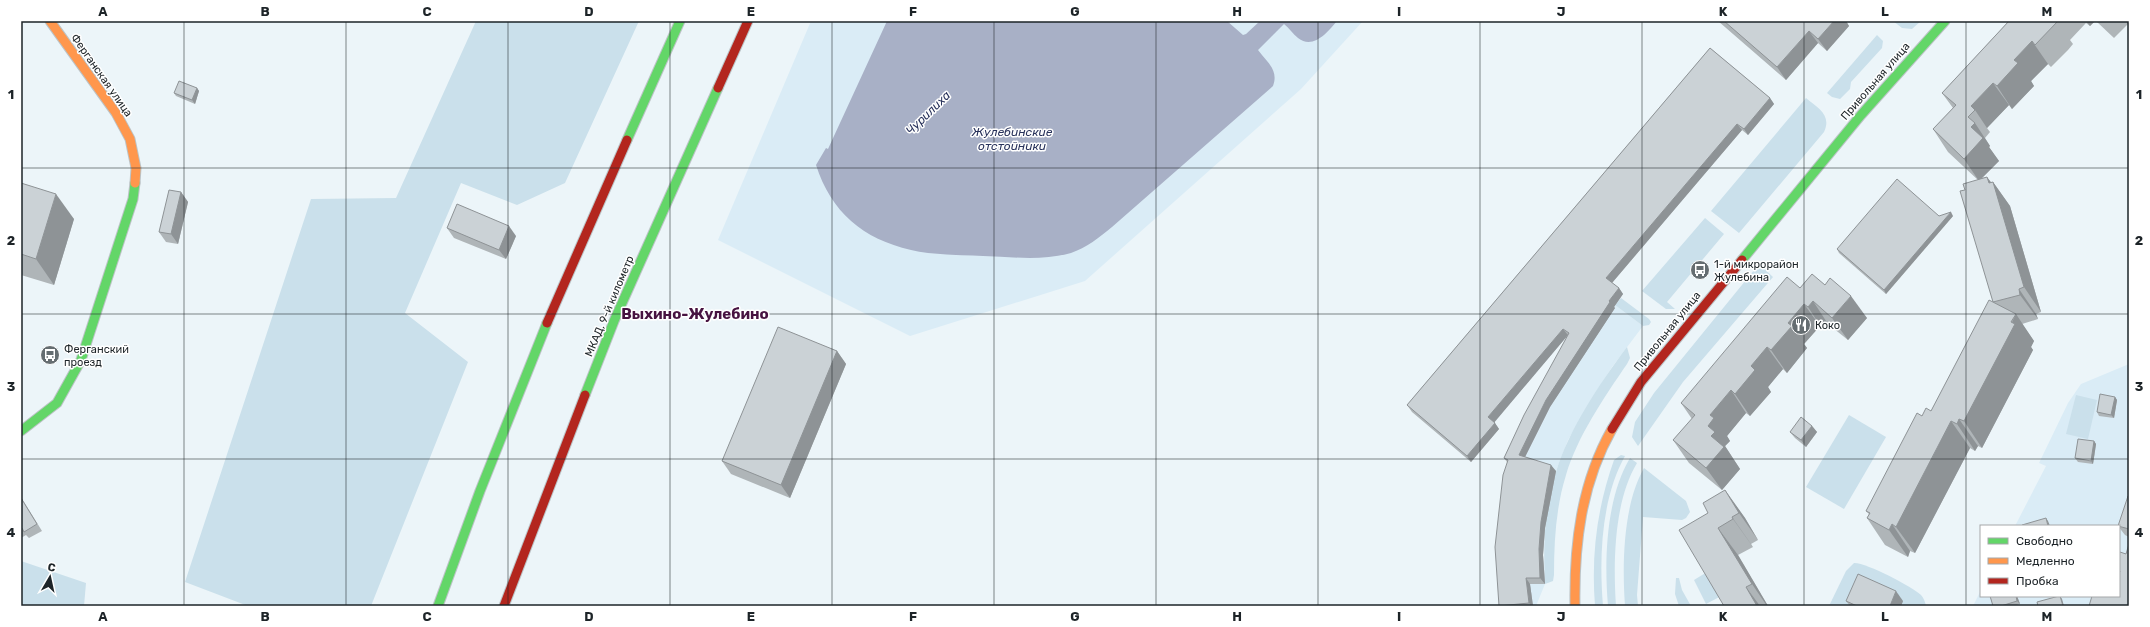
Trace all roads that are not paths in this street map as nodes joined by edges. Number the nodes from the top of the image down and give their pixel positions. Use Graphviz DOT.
graph roads {
  1 [pos="50,21"];
  2 [pos="680,21"];
  3 [pos="748,21"];
  4 [pos="1945,21"];
  5 [pos="21,431"];
  6 [pos="438,606"];
  7 [pos="504,606"];
  8 [pos="1575,606"];
  1 -- 5 [label="main road, Ферганская улица"];
  2 -- 6 [label="main road"];
  3 -- 7 [label="main road, МКАД, 9-й километр"];
  4 -- 8 [label="main road, Привольная улица"];
}
